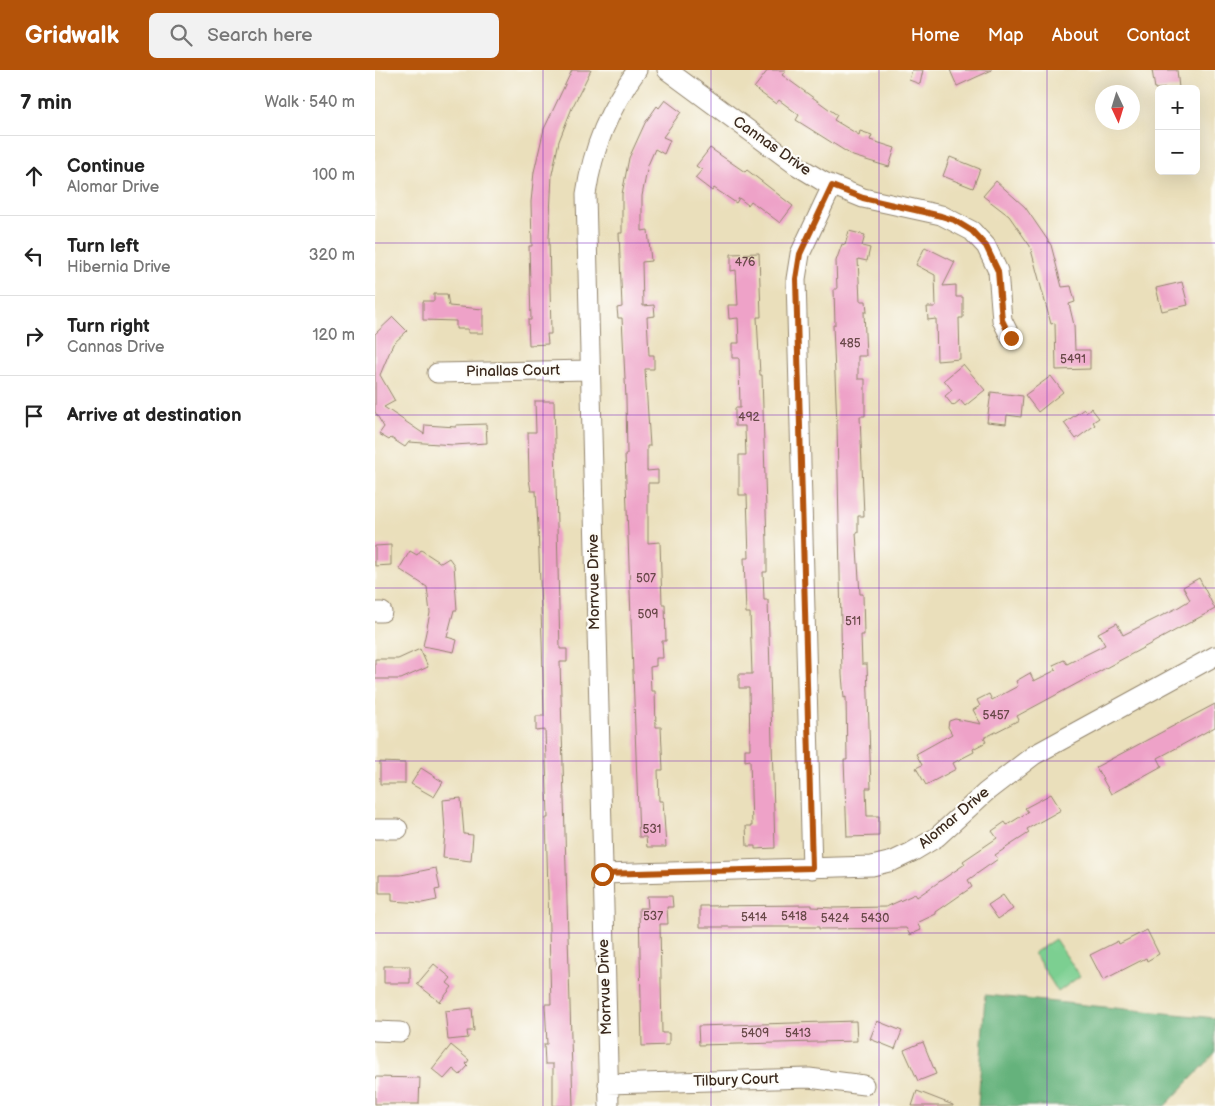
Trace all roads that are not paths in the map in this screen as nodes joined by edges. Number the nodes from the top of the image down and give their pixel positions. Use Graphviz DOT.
graph roads {
  1 [pos="637,70"];
  2 [pos="667,70"];
  3 [pos="832,186"];
  4 [pos="1011,338"];
  5 [pos="589,370"];
  6 [pos="437,373"];
  7 [pos="1215,656"];
  8 [pos="375,829"];
  9 [pos="398,829"];
  10 [pos="812,868"];
  11 [pos="602,874"];
  12 [pos="375,1032"];
  13 [pos="400,1032"];
  14 [pos="608,1084"];
  15 [pos="864,1085"];
  16 [pos="609,1106"];
  1 -- 5 [label="street, Morrvue Drive"];
  2 -- 3 [label="street, Cannas Drive"];
  3 -- 4 [label="street, Cannas Drive"];
  3 -- 10 [label="street"];
  5 -- 6 [label="street, Pinallas Court"];
  5 -- 11 [label="street, Morrvue Drive"];
  7 -- 10 [label="street, Alomar Drive"];
  8 -- 9 [label="street"];
  10 -- 11 [label="street, Alomar Drive"];
  11 -- 14 [label="street, Morrvue Drive"];
  12 -- 13 [label="street"];
  14 -- 15 [label="street, Tilbury Court"];
  14 -- 16 [label="street, Morrvue Drive"];
}
